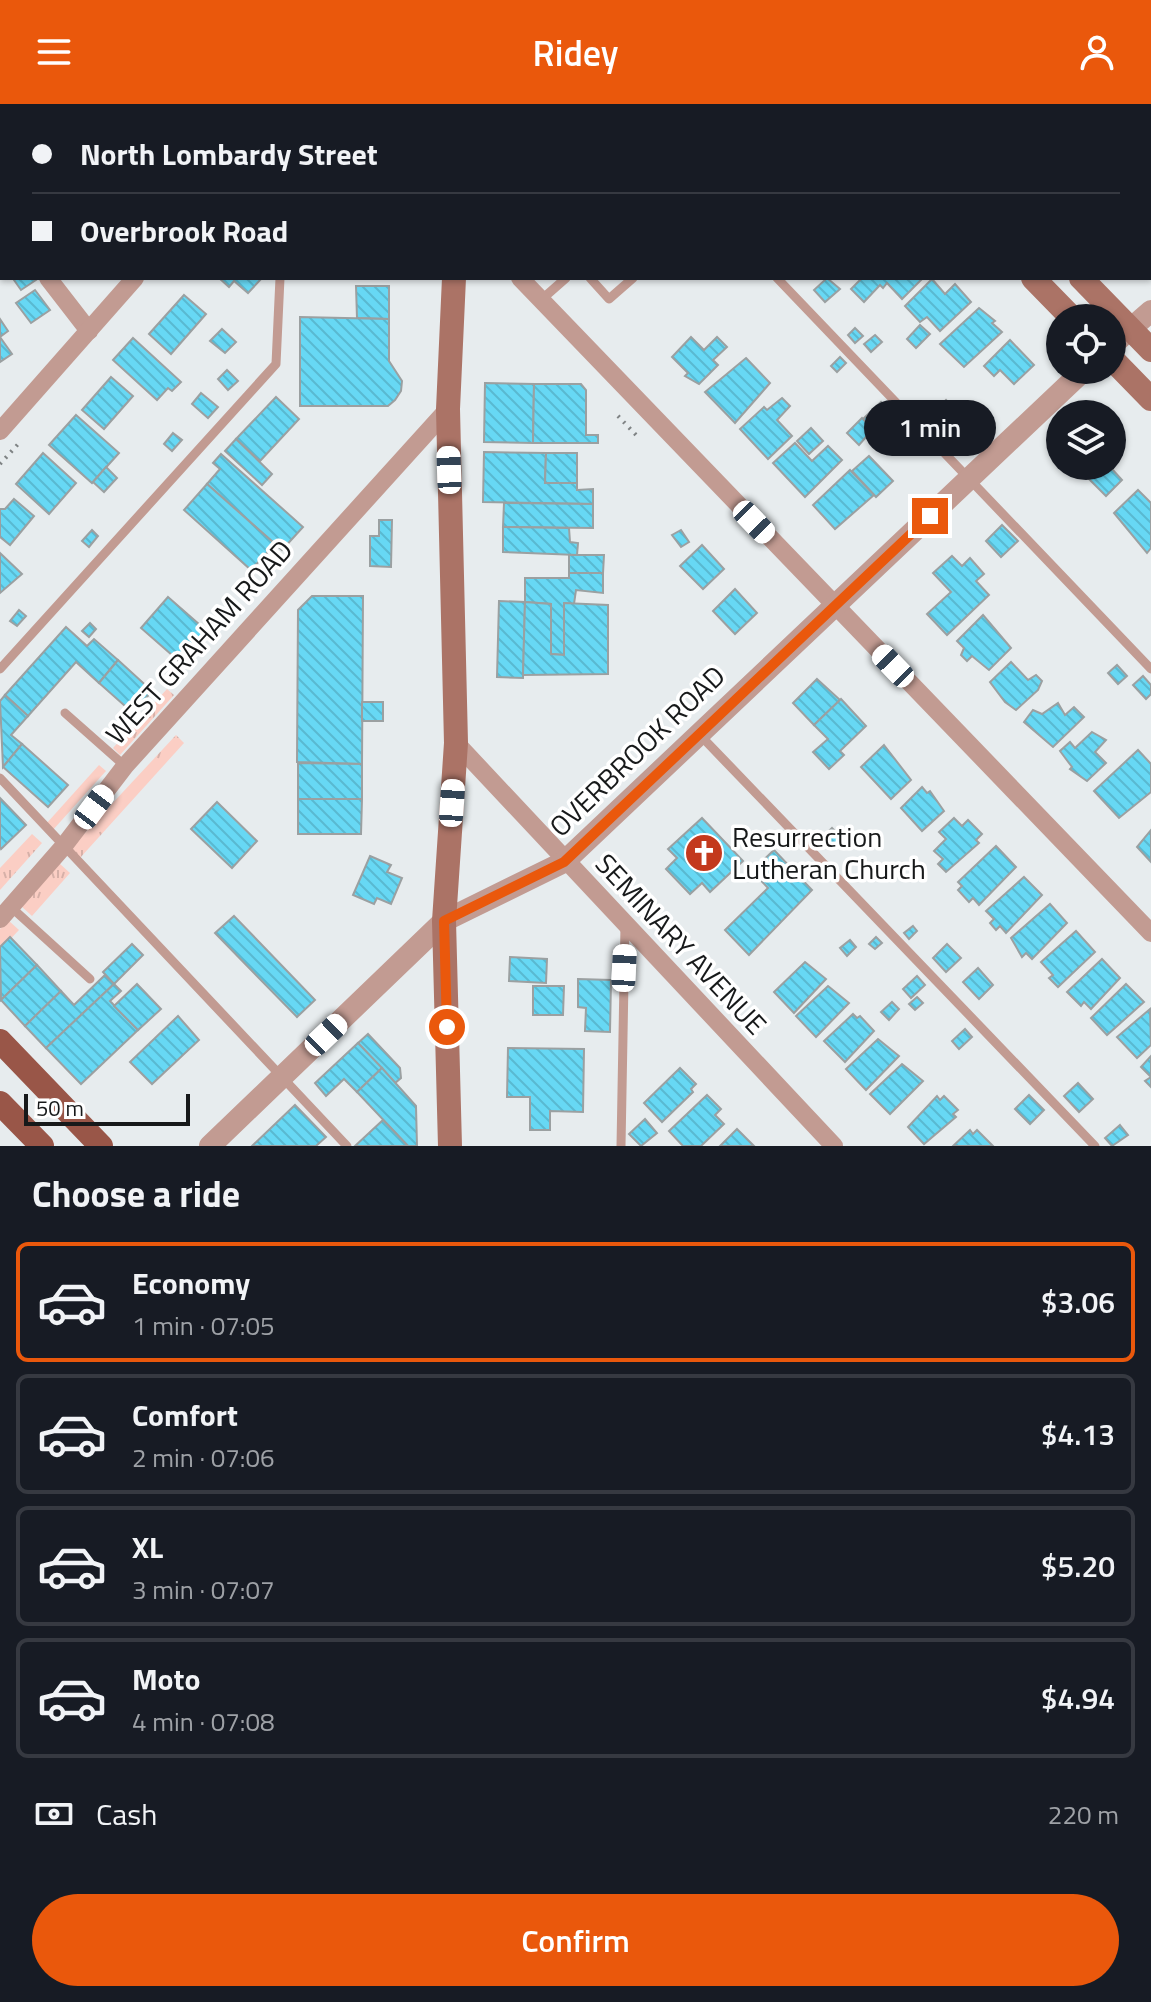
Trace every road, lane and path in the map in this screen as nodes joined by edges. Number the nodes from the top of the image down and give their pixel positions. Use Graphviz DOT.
graph roads {
  1 [pos="50,280"];
  2 [pos="133,280"];
  3 [pos="280,280"];
  4 [pos="454,280"];
  5 [pos="522,280"];
  6 [pos="564,280"];
  7 [pos="592,280"];
  8 [pos="631,280"];
  9 [pos="779,280"];
  10 [pos="1035,280"];
  11 [pos="1083,280"];
  12 [pos="541,300"];
  13 [pos="1058,304"];
  14 [pos="1151,311"];
  15 [pos="1131,329"];
  16 [pos="89,331"];
  17 [pos="1126,333"];
  18 [pos="1151,350"];
  19 [pos="1126,373"];
  20 [pos="1069,384"];
  21 [pos="1151,399"];
  22 [pos="448,409"];
  23 [pos="618,416"];
  24 [pos="0,431"];
  25 [pos="28,433"];
  26 [pos="638,437"];
  27 [pos="0,464"];
  28 [pos="970,479"];
  29 [pos="833,604"];
  30 [pos="0,669"];
  31 [pos="1151,669"];
  32 [pos="65,713"];
  33 [pos="699,734"];
  34 [pos="456,743"];
  35 [pos="125,766"];
  36 [pos="0,778"];
  37 [pos="63,847"];
  38 [pos="564,862"];
  39 [pos="6,914"];
  40 [pos="444,921"];
  41 [pos="625,926"];
  42 [pos="1151,933"];
  43 [pos="90,979"];
  44 [pos="0,1041"];
  45 [pos="281,1078"];
  46 [pos="0,1103"];
  47 [pos="36,1144"];
  48 [pos="101,1146"];
  49 [pos="210,1146"];
  50 [pos="347,1146"];
  51 [pos="450,1146"];
  52 [pos="621,1146"];
  53 [pos="834,1146"];
  54 [pos="1095,1146"];
  1 -- 16 [label="street"];
  2 -- 16 [label="street"];
  3 -- 30 [label="lane"];
  4 -- 22 [label="main road"];
  5 -- 12 [label="street"];
  6 -- 12 [label="lane"];
  7 -- 8 [label="lane"];
  9 -- 28 [label="lane"];
  10 -- 13 [label="main road"];
  11 -- 15 [label="main road"];
  12 -- 29 [label="street"];
  14 -- 15 [label="street"];
  15 -- 17 [label="street"];
  15 -- 18 [label="main road"];
  16 -- 24 [label="street"];
  19 -- 21 [label="main road"];
  20 -- 28 [label="street, OVERBROOK ROAD"];
  22 -- 34 [label="main road"];
  22 -- 35 [label="street, WEST GRAHAM ROAD"];
  23 -- 26 [label="path"];
  25 -- 27 [label="path"];
  28 -- 29 [label="street, OVERBROOK ROAD"];
  28 -- 31 [label="lane"];
  29 -- 33 [label="street, OVERBROOK ROAD"];
  29 -- 42 [label="street"];
  32 -- 35 [label="lane"];
  33 -- 38 [label="street, OVERBROOK ROAD"];
  33 -- 54 [label="lane"];
  34 -- 38 [label="street, SEMINARY AVENUE"];
  34 -- 40 [label="main road"];
  35 -- 37 [label="street, WEST GRAHAM ROAD"];
  36 -- 37 [label="lane"];
  37 -- 39 [label="street, WEST GRAHAM ROAD"];
  37 -- 45 [label="lane"];
  38 -- 40 [label="street, OVERBROOK ROAD"];
  38 -- 41 [label="street, SEMINARY AVENUE"];
  39 -- 43 [label="lane"];
  40 -- 45 [label="street, OVERBROOK ROAD"];
  40 -- 51 [label="main road"];
  41 -- 52 [label="lane"];
  41 -- 53 [label="street, SEMINARY AVENUE"];
  44 -- 48 [label="main road"];
  45 -- 49 [label="street, OVERBROOK ROAD"];
  45 -- 50 [label="lane"];
  46 -- 47 [label="main road"];
}
